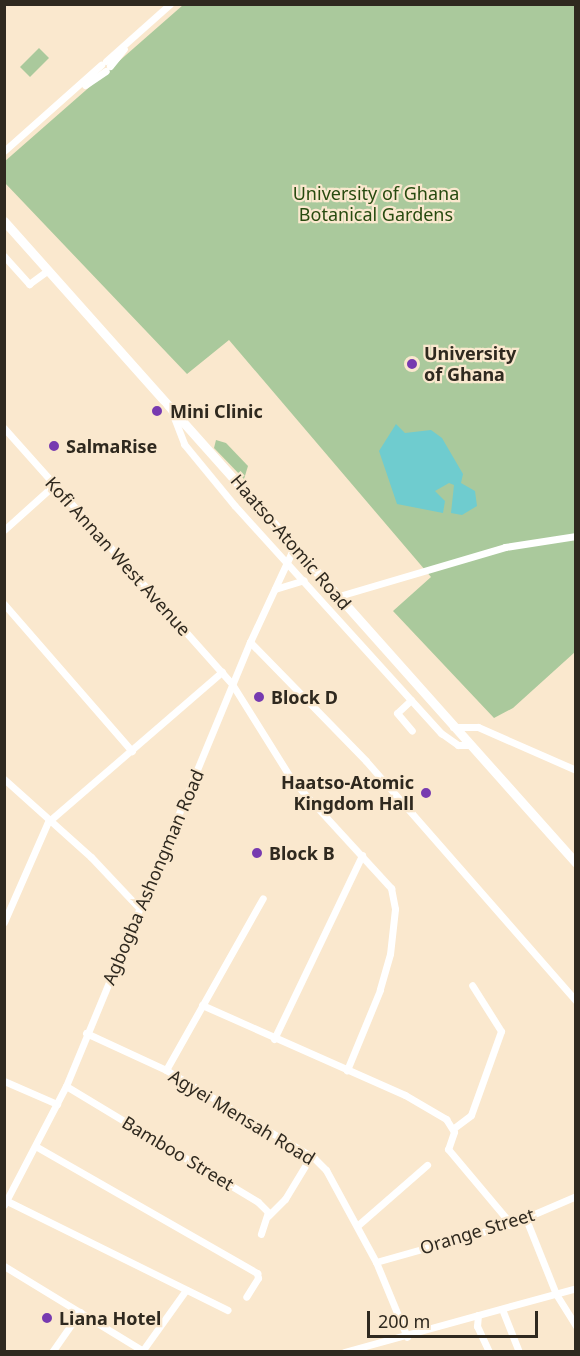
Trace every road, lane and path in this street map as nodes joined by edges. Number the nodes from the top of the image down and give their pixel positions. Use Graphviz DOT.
graph roads {
  1 [pos="170,4"];
  2 [pos="4,152"];
  3 [pos="6,227"];
  4 [pos="4,256"];
  5 [pos="48,270"];
  6 [pos="170,407"];
  7 [pos="4,428"];
  8 [pos="55,484"];
  9 [pos="4,530"];
  10 [pos="576,536"];
  11 [pos="295,545"];
  12 [pos="288,562"];
  13 [pos="304,580"];
  14 [pos="274,590"];
  15 [pos="339,596"];
  16 [pos="4,604"];
  17 [pos="250,642"];
  18 [pos="222,672"];
  19 [pos="232,684"];
  20 [pos="411,700"];
  21 [pos="453,727"];
  22 [pos="412,731"];
  23 [pos="470,745"];
  24 [pos="132,751"];
  25 [pos="576,770"];
  26 [pos="4,779"];
  27 [pos="48,822"];
  28 [pos="362,855"];
  29 [pos="576,863"];
  30 [pos="263,898"];
  31 [pos="140,909"];
  32 [pos="6,911"];
  33 [pos="4,922"];
  34 [pos="472,984"];
  35 [pos="576,1002"];
  36 [pos="202,1005"];
  37 [pos="86,1033"];
  38 [pos="274,1039"];
  39 [pos="166,1070"];
  40 [pos="346,1070"];
  41 [pos="4,1081"];
  42 [pos="66,1086"];
  43 [pos="57,1104"];
  44 [pos="453,1128"];
  45 [pos="37,1147"];
  46 [pos="311,1156"];
  47 [pos="427,1165"];
  48 [pos="576,1196"];
  49 [pos="6,1203"];
  50 [pos="268,1216"];
  51 [pos="526,1219"];
  52 [pos="511,1224"];
  53 [pos="357,1226"];
  54 [pos="261,1234"];
  55 [pos="376,1262"];
  56 [pos="4,1266"];
  57 [pos="576,1288"];
  58 [pos="186,1290"];
  59 [pos="556,1294"];
  60 [pos="246,1297"];
  61 [pos="502,1309"];
  62 [pos="228,1310"];
  63 [pos="80,1312"];
  64 [pos="478,1316"];
  65 [pos="576,1326"];
  66 [pos="407,1337"];
  67 [pos="144,1351"];
  68 [pos="52,1352"];
  69 [pos="344,1352"];
  70 [pos="489,1352"];
  71 [pos="519,1352"];
  1 -- 2 [label="street"];
  3 -- 5 [label="main road, Haatso-Atomic Road"];
  4 -- 5 [label="street"];
  5 -- 6 [label="main road, Haatso-Atomic Road"];
  6 -- 11 [label="main road, Haatso-Atomic Road"];
  6 -- 12 [label="street"];
  7 -- 8 [label="street, Kofi Annan West Avenue"];
  8 -- 9 [label="street"];
  8 -- 18 [label="street, Kofi Annan West Avenue"];
  10 -- 15 [label="street"];
  11 -- 12 [label="street, Agbogba Ashongman Road"];
  11 -- 15 [label="main road, Haatso-Atomic Road"];
  12 -- 13 [label="street"];
  12 -- 14 [label="street, Agbogba Ashongman Road"];
  13 -- 14 [label="street"];
  13 -- 20 [label="street"];
  14 -- 17 [label="street, Agbogba Ashongman Road"];
  15 -- 21 [label="main road, Haatso-Atomic Road"];
  16 -- 24 [label="street"];
  17 -- 19 [label="street, Agbogba Ashongman Road"];
  17 -- 35 [label="street"];
  18 -- 19 [label="street, Kofi Annan West Avenue"];
  18 -- 24 [label="street"];
  19 -- 28 [label="street, Kofi Annan West Avenue"];
  19 -- 31 [label="street, Agbogba Ashongman Road"];
  20 -- 22 [label="street"];
  20 -- 23 [label="street"];
  21 -- 23 [label="main road, Haatso-Atomic Road"];
  21 -- 25 [label="street"];
  23 -- 29 [label="main road, Haatso-Atomic Road"];
  24 -- 27 [label="street"];
  26 -- 27 [label="street"];
  27 -- 31 [label="street"];
  27 -- 32 [label="street"];
  28 -- 38 [label="street"];
  28 -- 40 [label="street, Kofi Annan West Avenue"];
  30 -- 36 [label="street"];
  31 -- 37 [label="street, Agbogba Ashongman Road"];
  32 -- 33 [label="street"];
  34 -- 44 [label="street"];
  36 -- 38 [label="street"];
  36 -- 39 [label="street"];
  37 -- 39 [label="street, Agyei Mensah Road"];
  37 -- 42 [label="street, Agbogba Ashongman Road"];
  38 -- 40 [label="street"];
  39 -- 46 [label="street, Agyei Mensah Road"];
  40 -- 44 [label="street"];
  41 -- 43 [label="street"];
  42 -- 43 [label="street, Agbogba Ashongman Road"];
  42 -- 50 [label="street, Bamboo Street"];
  43 -- 45 [label="street, Agbogba Ashongman Road"];
  44 -- 52 [label="street"];
  45 -- 49 [label="street, Agbogba Ashongman Road"];
  45 -- 60 [label="street"];
  46 -- 50 [label="street"];
  46 -- 53 [label="street, Agyei Mensah Road"];
  47 -- 53 [label="street"];
  48 -- 51 [label="street, Orange Street"];
  49 -- 58 [label="street"];
  50 -- 54 [label="street"];
  51 -- 52 [label="street, Orange Street"];
  51 -- 59 [label="street"];
  52 -- 55 [label="street, Orange Street"];
  53 -- 55 [label="street, Agyei Mensah Road"];
  55 -- 66 [label="street, Agyei Mensah Road"];
  56 -- 63 [label="street"];
  57 -- 59 [label="street"];
  58 -- 62 [label="street"];
  58 -- 67 [label="street"];
  59 -- 61 [label="street"];
  59 -- 65 [label="street"];
  61 -- 64 [label="street"];
  61 -- 71 [label="street"];
  63 -- 67 [label="street"];
  63 -- 68 [label="street"];
  64 -- 66 [label="street"];
  64 -- 70 [label="street"];
  66 -- 69 [label="street"];
}
